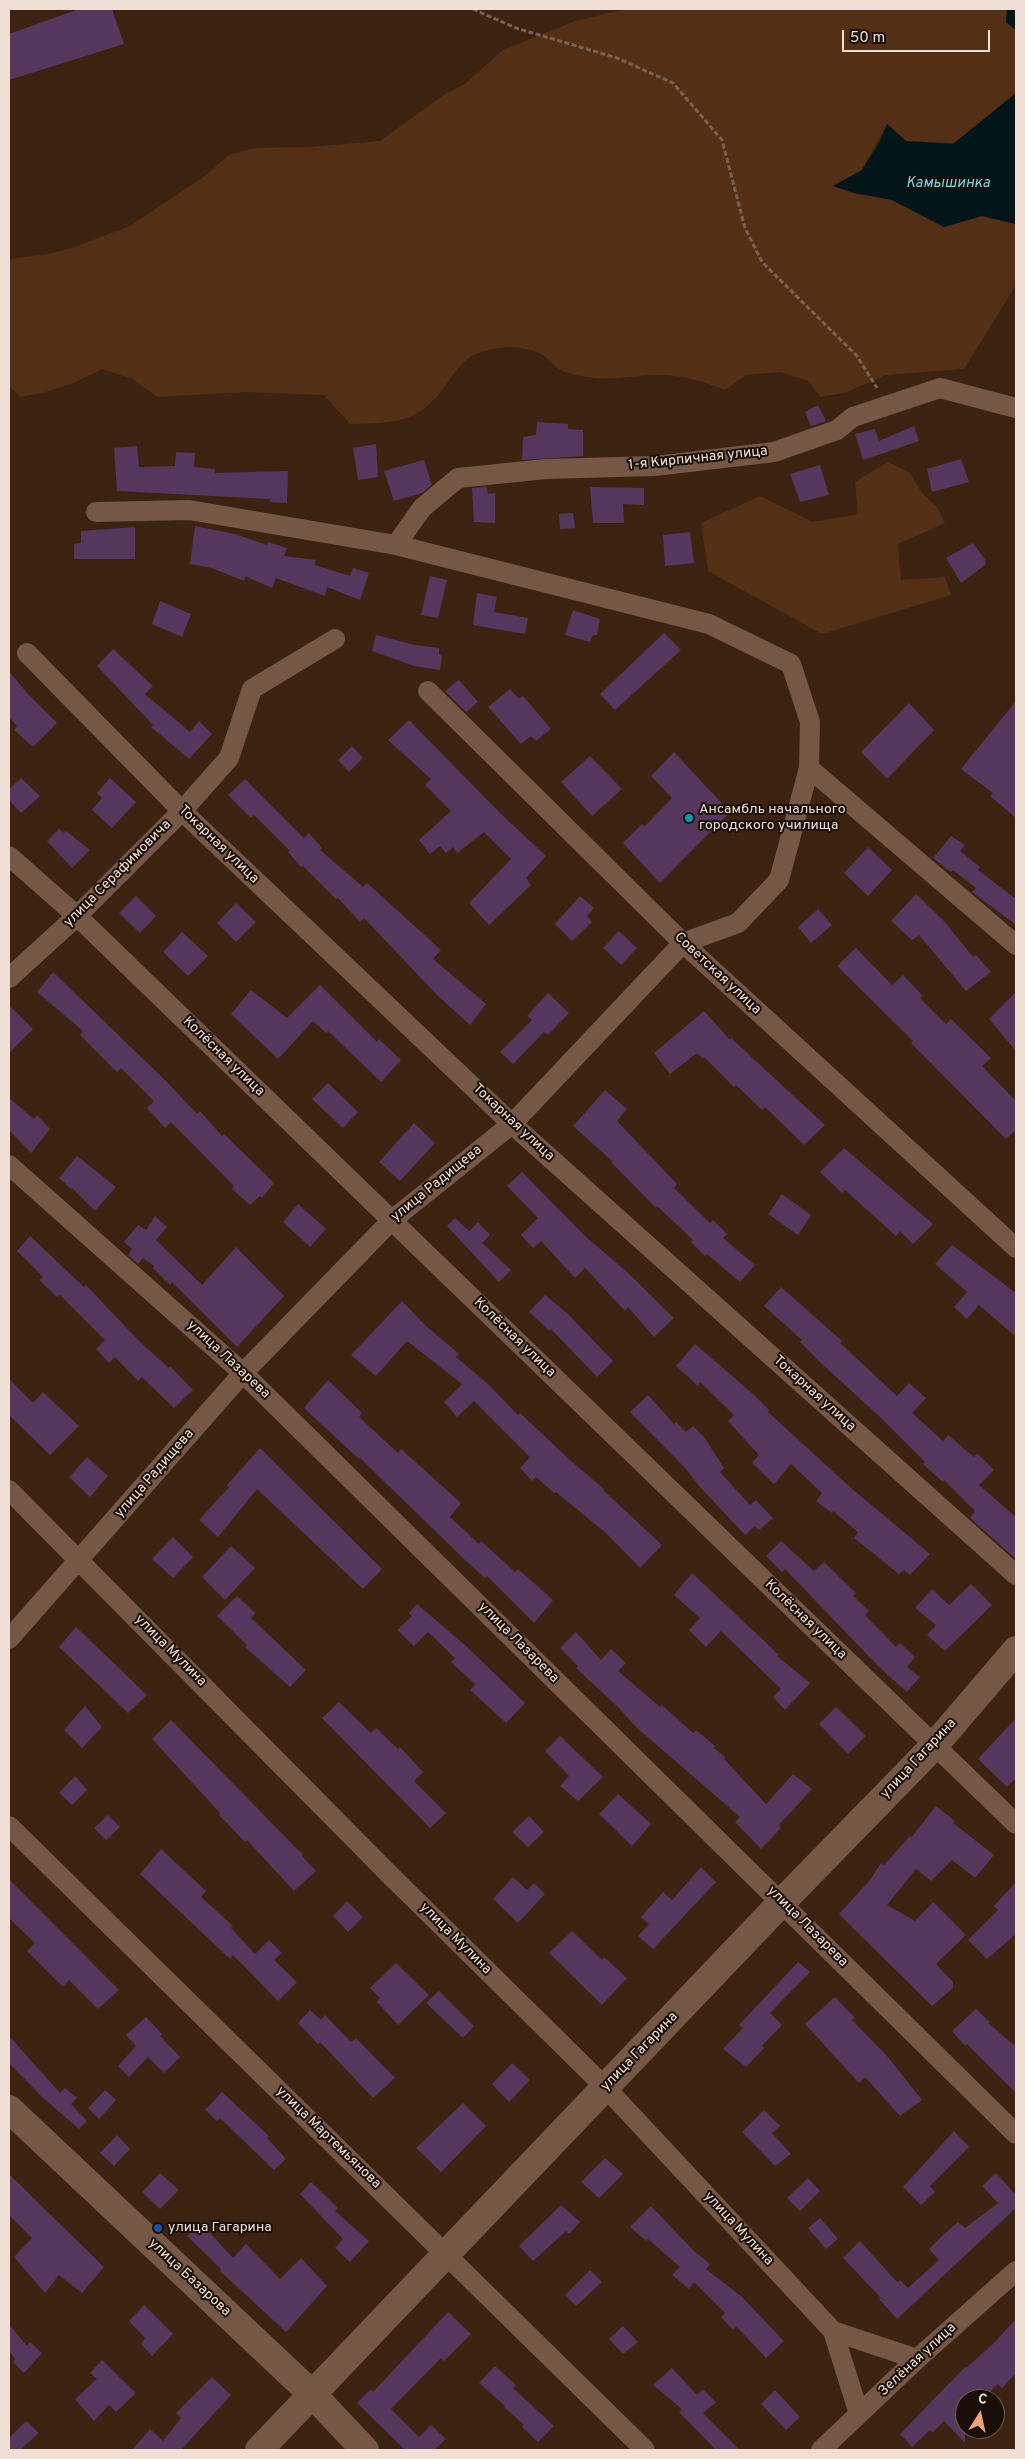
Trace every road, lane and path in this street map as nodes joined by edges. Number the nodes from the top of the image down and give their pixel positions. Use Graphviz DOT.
graph roads {
  1 [pos="473,9"];
  2 [pos="886,406"];
  3 [pos="1016,408"];
  4 [pos="96,512"];
  5 [pos="396,545"];
  6 [pos="335,639"];
  7 [pos="26,653"];
  8 [pos="428,691"];
  9 [pos="809,768"];
  10 [pos="182,811"];
  11 [pos="9,856"];
  12 [pos="77,916"];
  13 [pos="682,943"];
  14 [pos="1016,945"];
  15 [pos="9,978"];
  16 [pos="512,1124"];
  17 [pos="9,1165"];
  18 [pos="392,1220"];
  19 [pos="1016,1248"];
  20 [pos="243,1373"];
  21 [pos="9,1490"];
  22 [pos="80,1560"];
  23 [pos="1016,1575"];
  24 [pos="9,1639"];
  25 [pos="1016,1650"];
  26 [pos="934,1746"];
  27 [pos="1016,1824"];
  28 [pos="9,1826"];
  29 [pos="782,1902"];
  30 [pos="606,2088"];
  31 [pos="9,2109"];
  32 [pos="1016,2134"];
  33 [pos="446,2253"];
  34 [pos="1016,2271"];
  35 [pos="833,2330"];
  36 [pos="917,2359"];
  37 [pos="313,2395"];
  38 [pos="859,2414"];
  39 [pos="259,2450"];
  40 [pos="365,2450"];
  41 [pos="645,2450"];
  42 [pos="821,2450"];
  1 -- 2 [label="path"];
  2 -- 3 [label="street, 1-я Кирпичная улица"];
  2 -- 5 [label="street, 1-я Кирпичная улица"];
  4 -- 5 [label="street, улица Радищева"];
  5 -- 9 [label="street, улица Радищева"];
  6 -- 10 [label="street, улица Серафимовича"];
  7 -- 10 [label="street, Токарная улица"];
  8 -- 13 [label="street, Советская улица"];
  9 -- 13 [label="street, улица Радищева"];
  9 -- 14 [label="street"];
  10 -- 12 [label="street, улица Серафимовича"];
  10 -- 16 [label="street, Токарная улица"];
  11 -- 12 [label="street, Колёсная улица"];
  12 -- 15 [label="street, улица Серафимовича"];
  12 -- 18 [label="street, Колёсная улица"];
  13 -- 16 [label="street, улица Радищева"];
  13 -- 19 [label="street, Советская улица"];
  16 -- 18 [label="street, улица Радищева"];
  16 -- 23 [label="street, Токарная улица"];
  17 -- 20 [label="street, улица Лазарева"];
  18 -- 20 [label="street, улица Радищева"];
  18 -- 26 [label="street, Колёсная улица"];
  20 -- 22 [label="street, улица Радищева"];
  20 -- 29 [label="street, улица Лазарева"];
  21 -- 22 [label="street, улица Мулина"];
  22 -- 24 [label="street, улица Радищева"];
  22 -- 30 [label="street, улица Мулина"];
  25 -- 26 [label="street, улица Гагарина"];
  26 -- 27 [label="street, Колёсная улица"];
  26 -- 29 [label="street, улица Гагарина"];
  28 -- 33 [label="street, улица Мартемьянова"];
  29 -- 30 [label="street, улица Гагарина"];
  29 -- 32 [label="street, улица Лазарева"];
  30 -- 33 [label="street, улица Гагарина"];
  30 -- 35 [label="street, улица Мулина"];
  31 -- 37 [label="street, улица Базарова"];
  33 -- 37 [label="street, улица Гагарина"];
  33 -- 41 [label="street, улица Мартемьянова"];
  34 -- 36 [label="street, Зелёная улица"];
  35 -- 36 [label="street, улица Мулина"];
  35 -- 38 [label="street"];
  36 -- 38 [label="street, Зелёная улица"];
  37 -- 39 [label="street, улица Гагарина"];
  37 -- 40 [label="street, улица Базарова"];
  38 -- 42 [label="street, Зелёная улица"];
}
